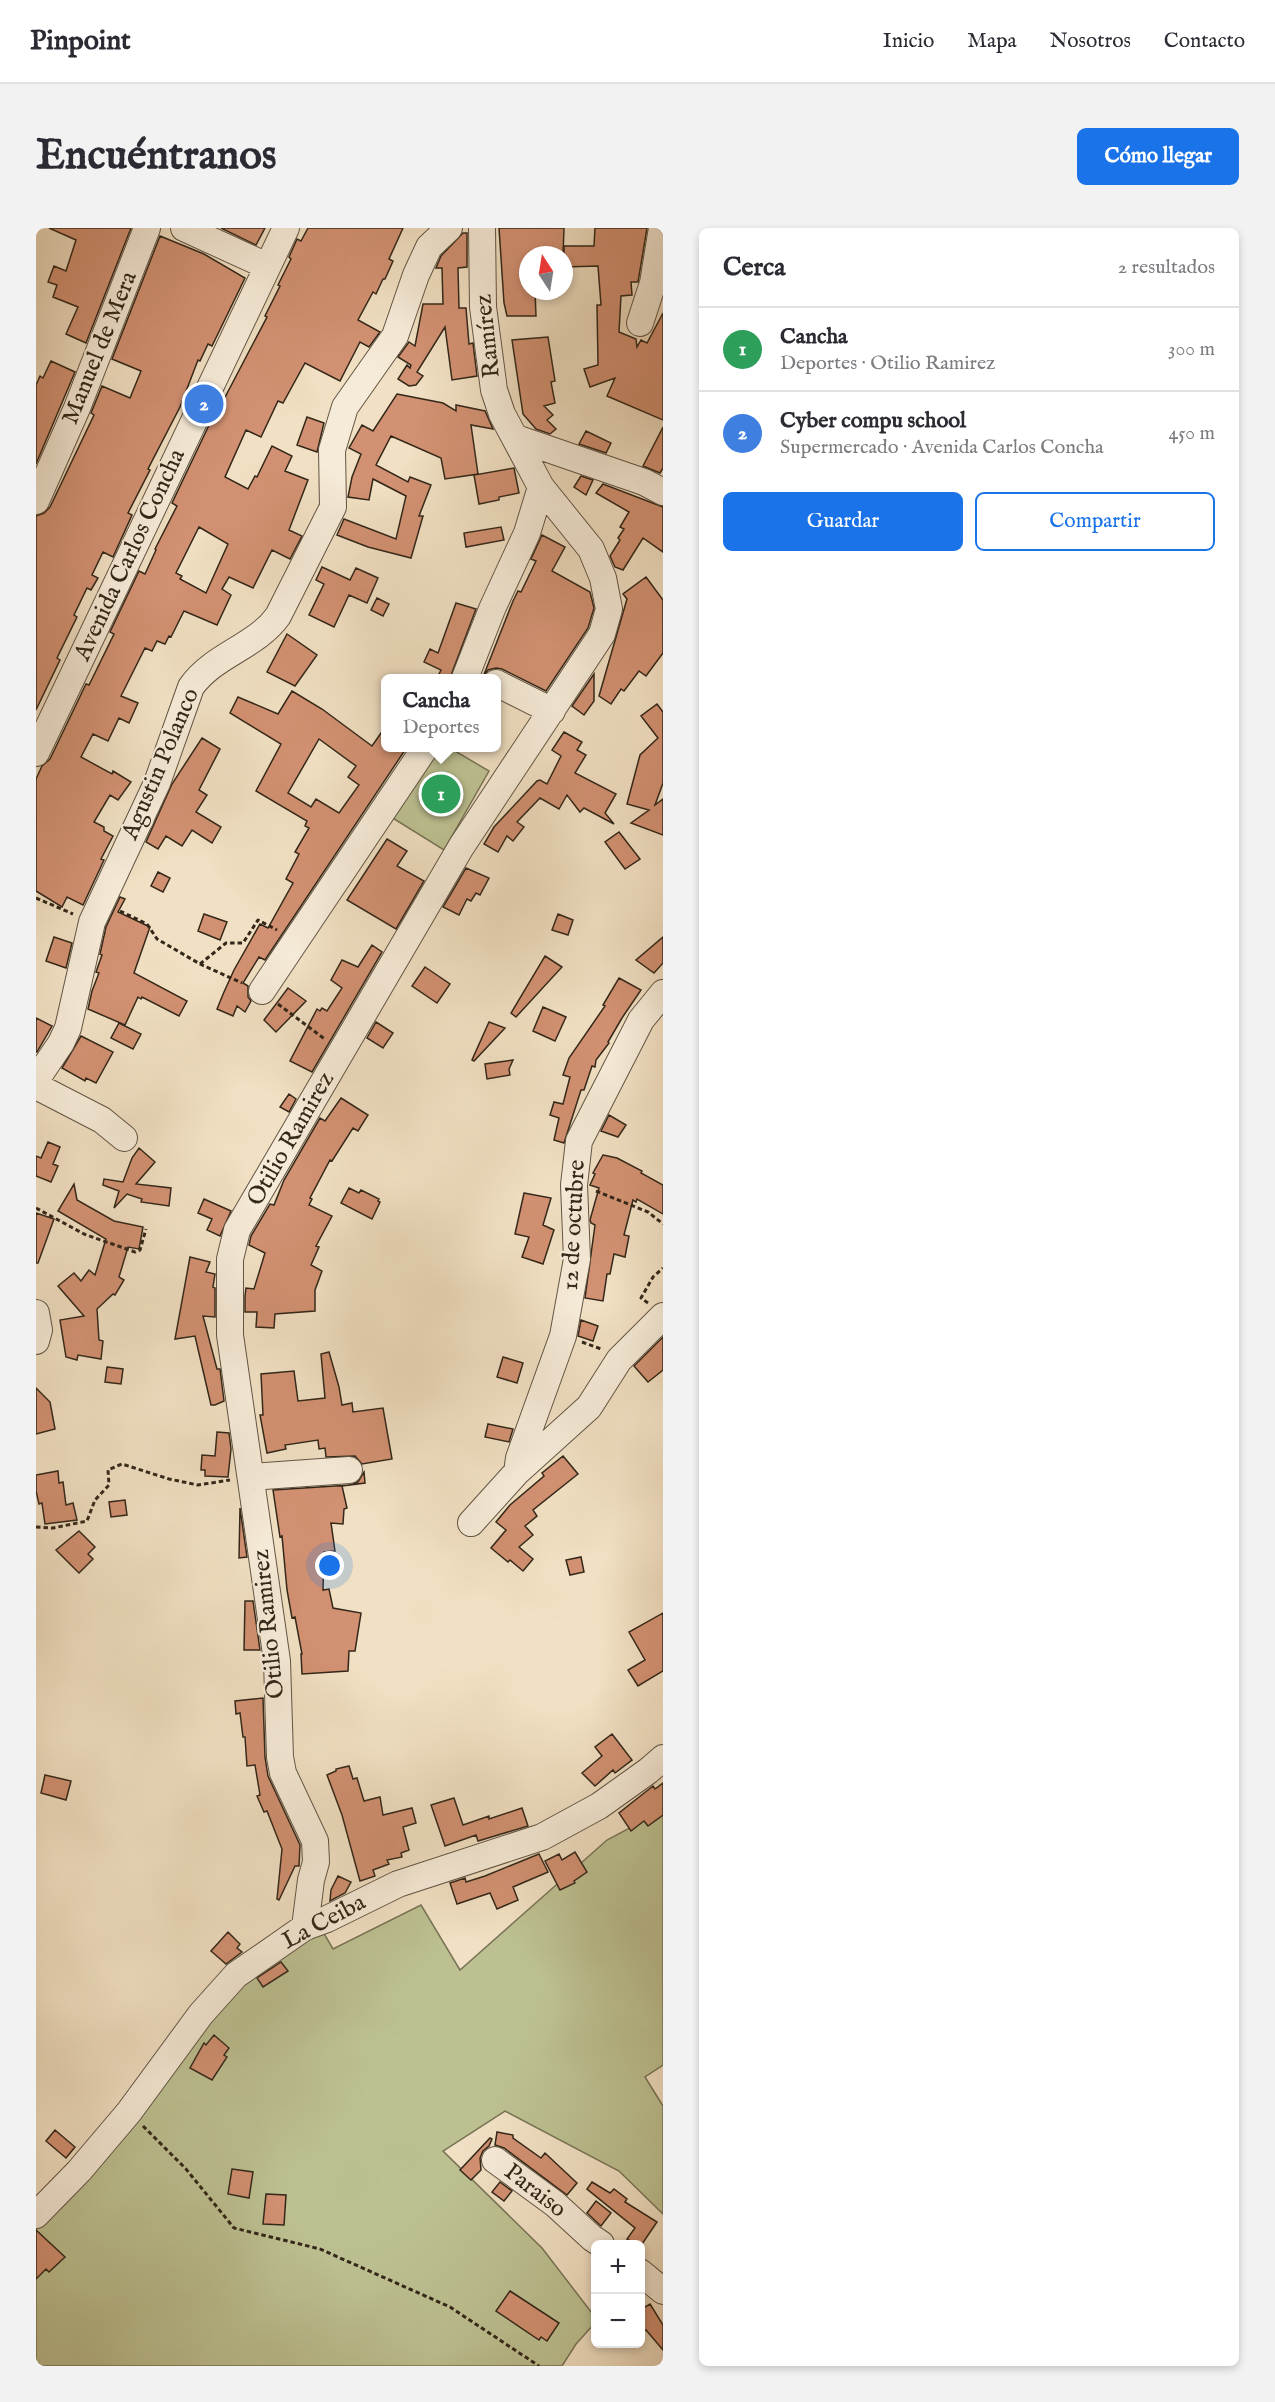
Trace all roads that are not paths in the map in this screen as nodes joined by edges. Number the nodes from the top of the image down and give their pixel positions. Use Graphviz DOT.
graph roads {
  1 [pos="147,228"];
  2 [pos="184,228"];
  3 [pos="286,228"];
  4 [pos="449,228"];
  5 [pos="482,228"];
  6 [pos="662,228"];
  7 [pos="267,266"];
  8 [pos="640,323"];
  9 [pos="516,438"];
  10 [pos="541,487"];
  11 [pos="663,492"];
  12 [pos="36,501"];
  13 [pos="474,674"];
  14 [pos="501,686"];
  15 [pos="552,711"];
  16 [pos="422,752"];
  17 [pos="36,753"];
  18 [pos="262,991"];
  19 [pos="663,993"];
  20 [pos="36,1080"];
  21 [pos="36,1086"];
  22 [pos="124,1138"];
  23 [pos="659,1312"];
  24 [pos="36,1313"];
  25 [pos="36,1341"];
  26 [pos="350,1470"];
  27 [pos="517,1472"];
  28 [pos="251,1477"];
  29 [pos="471,1523"];
  30 [pos="663,1758"];
  31 [pos="305,1927"];
  32 [pos="495,2160"];
  33 [pos="36,2215"];
  34 [pos="595,2240"];
  35 [pos="645,2275"];
  36 [pos="663,2290"];
  1 -- 12 [label="street, Manuel de Mera"];
  2 -- 7 [label="street"];
  3 -- 7 [label="street, Avenida Carlos Concha"];
  4 -- 20 [label="street, Agustin Polanco"];
  5 -- 9 [label="street, Ramírez"];
  6 -- 8 [label="street"];
  7 -- 17 [label="street, Avenida Carlos Concha"];
  9 -- 10 [label="street, Otilio Ramirez"];
  9 -- 11 [label="street"];
  10 -- 13 [label="street"];
  10 -- 15 [label="street, Otilio Ramirez"];
  14 -- 15 [label="street"];
  15 -- 28 [label="street, Otilio Ramirez"];
  16 -- 18 [label="street"];
  19 -- 27 [label="street, 12 de octubre"];
  21 -- 22 [label="street"];
  23 -- 27 [label="street"];
  24 -- 25 [label="street"];
  26 -- 28 [label="street"];
  27 -- 29 [label="street"];
  28 -- 31 [label="street, Otilio Ramirez"];
  30 -- 31 [label="street, La Ceiba"];
  31 -- 33 [label="street, La Ceiba"];
  32 -- 34 [label="street, Paraiso"];
  35 -- 36 [label="street"];
}
